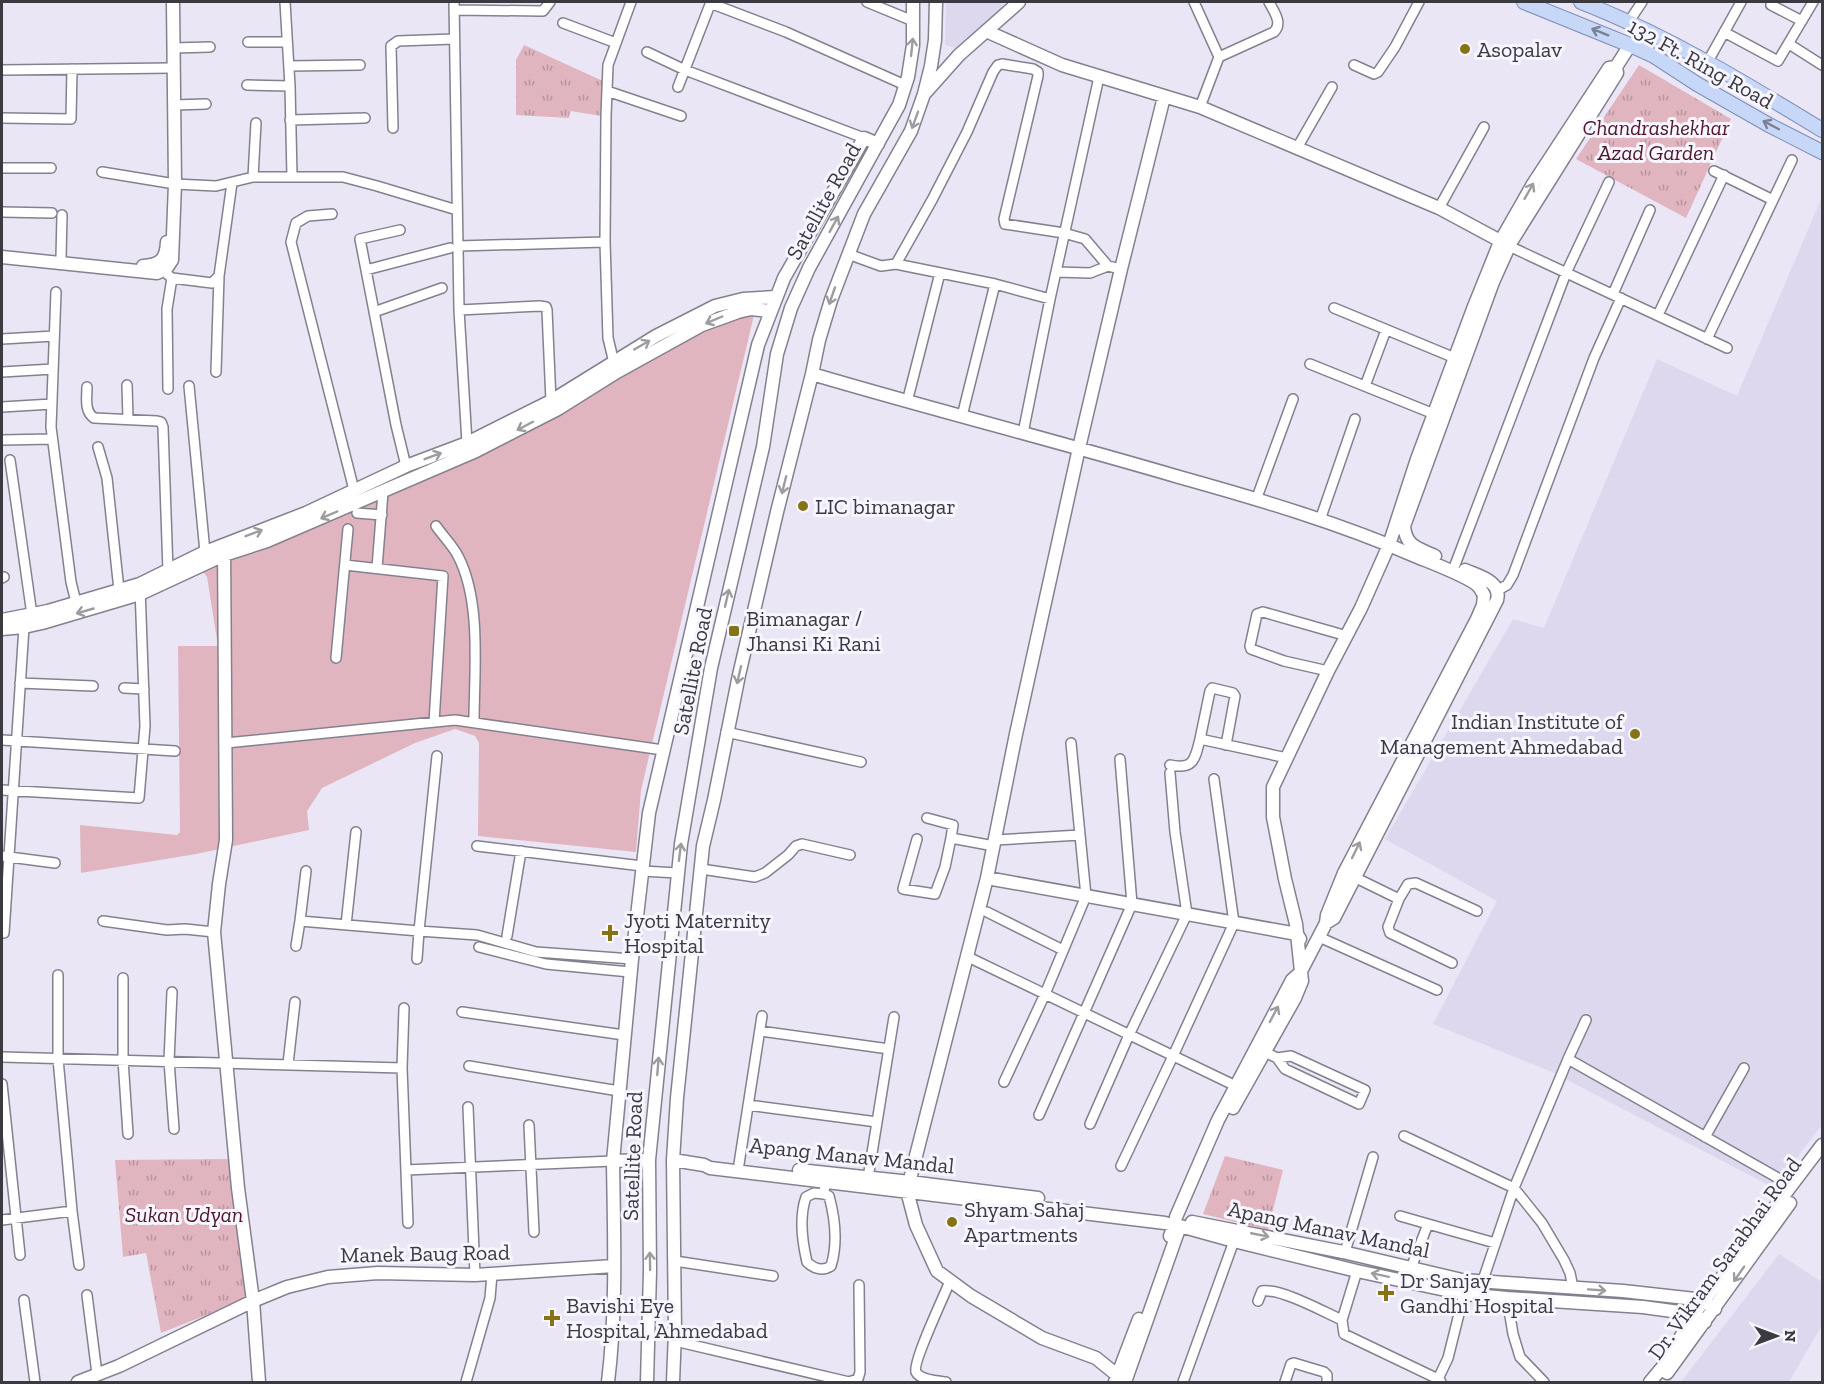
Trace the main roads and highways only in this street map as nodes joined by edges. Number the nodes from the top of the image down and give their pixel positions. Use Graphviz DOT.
graph roads {
  1 [pos="1524,2"];
  2 [pos="1581,2"];
  3 [pos="1821,127"];
  4 [pos="1822,152"];
  4 -- 1 [label="main road, 132 Ft. Ring Road, one-way"];
  2 -- 3 [label="main road, 132 Ft. Ring Road"];
}
